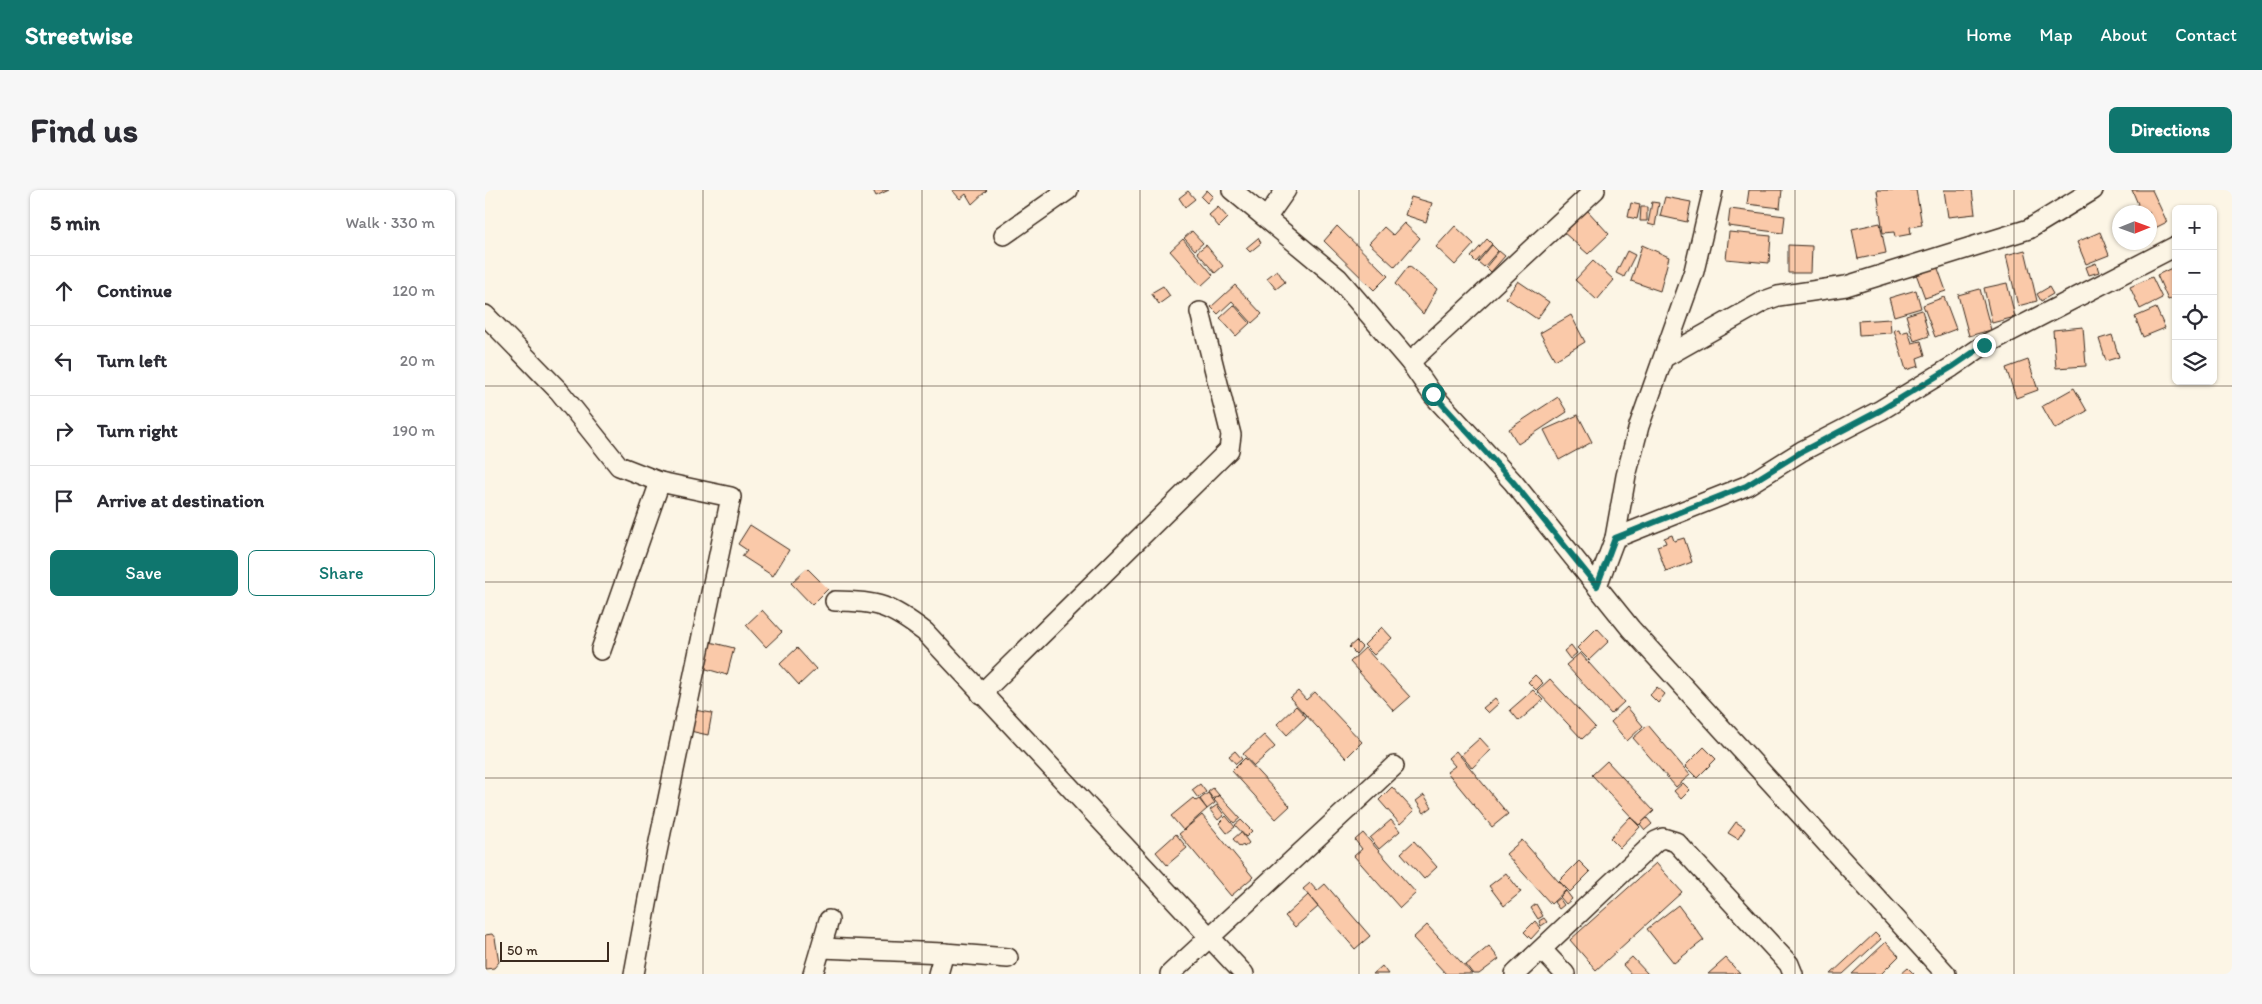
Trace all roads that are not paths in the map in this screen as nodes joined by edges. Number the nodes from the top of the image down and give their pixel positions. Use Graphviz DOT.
graph roads {
  1 [pos="1068,190"];
  2 [pos="1232,190"];
  3 [pos="1286,190"];
  4 [pos="1595,190"];
  5 [pos="1713,190"];
  6 [pos="2093,190"];
  7 [pos="1267,217"];
  8 [pos="1004,235"];
  9 [pos="2172,248"];
  10 [pos="1200,312"];
  11 [pos="485,315"];
  12 [pos="1665,357"];
  13 [pos="1410,362"];
  14 [pos="660,482"];
  15 [pos="1615,538"];
  16 [pos="1597,586"];
  17 [pos="835,601"];
  18 [pos="601,650"];
  19 [pos="981,694"];
  20 [pos="1394,766"];
  21 [pos="829,920"];
  22 [pos="1210,938"];
  23 [pos="821,948"];
  24 [pos="1542,950"];
  25 [pos="944,953"];
  26 [pos="1008,958"];
  27 [pos="634,974"];
  28 [pos="813,974"];
  29 [pos="937,974"];
  30 [pos="1170,974"];
  31 [pos="1244,974"];
  32 [pos="1515,974"];
  33 [pos="1565,974"];
  34 [pos="1793,974"];
  35 [pos="1946,974"];
  1 -- 8 [label="street"];
  2 -- 7 [label="street"];
  3 -- 7 [label="street"];
  4 -- 13 [label="street"];
  5 -- 12 [label="street"];
  6 -- 12 [label="street"];
  7 -- 13 [label="street"];
  9 -- 15 [label="street"];
  10 -- 19 [label="street"];
  11 -- 14 [label="street"];
  12 -- 15 [label="street"];
  13 -- 16 [label="street"];
  14 -- 18 [label="street"];
  14 -- 27 [label="street"];
  15 -- 16 [label="street"];
  16 -- 35 [label="street"];
  17 -- 19 [label="street"];
  19 -- 22 [label="street"];
  20 -- 22 [label="street"];
  21 -- 23 [label="street"];
  22 -- 30 [label="street"];
  22 -- 31 [label="street"];
  23 -- 25 [label="street"];
  23 -- 28 [label="street"];
  24 -- 32 [label="street"];
  24 -- 33 [label="street"];
  24 -- 34 [label="street"];
  25 -- 26 [label="street"];
  25 -- 29 [label="street"];
}
